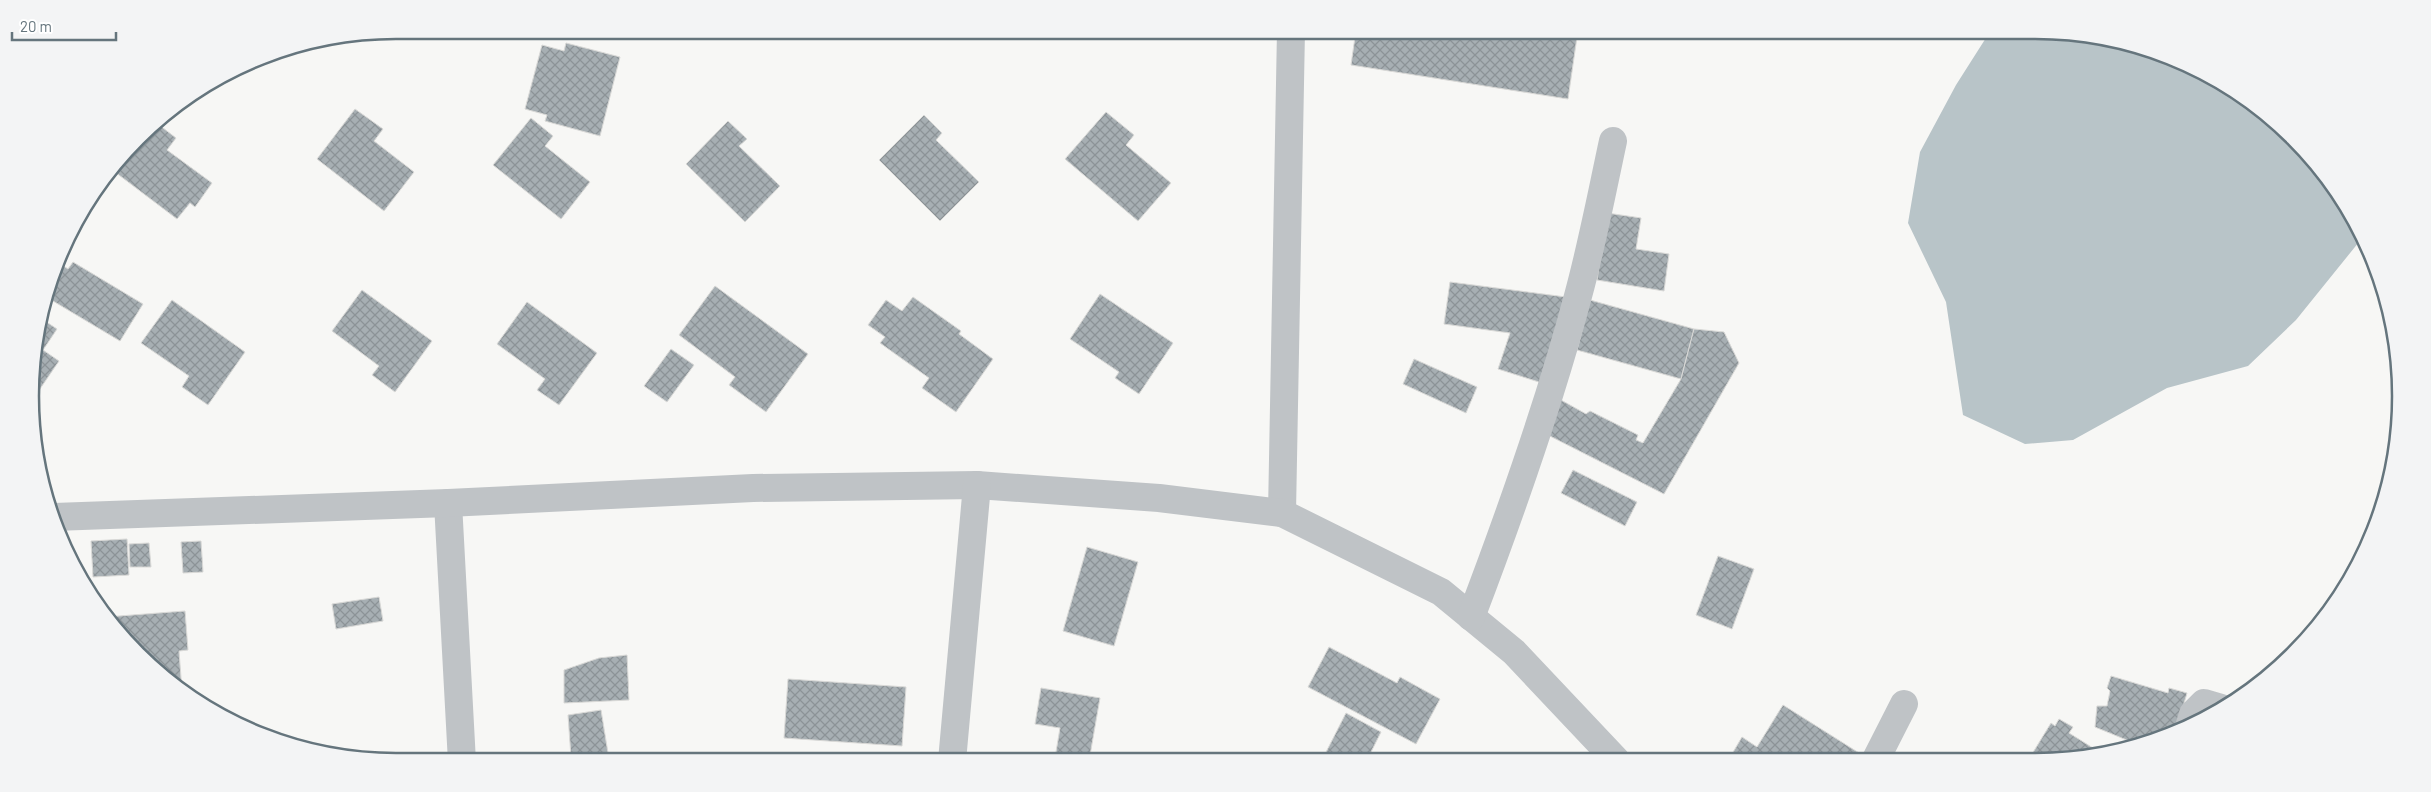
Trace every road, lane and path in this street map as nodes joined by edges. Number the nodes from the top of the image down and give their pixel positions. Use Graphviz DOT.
graph roads {
  1 [pos="1291,39"];
  2 [pos="1613,141"];
  3 [pos="977,485"];
  4 [pos="448,503"];
  5 [pos="1282,514"];
  6 [pos="60,517"];
  7 [pos="1471,617"];
  8 [pos="1904,704"];
  9 [pos="2213,706"];
  10 [pos="2193,716"];
  11 [pos="462,753"];
  12 [pos="953,753"];
  13 [pos="1609,753"];
  14 [pos="1879,753"];
  1 -- 5 [label="street"];
  2 -- 7 [label="street"];
  3 -- 4 [label="street"];
  3 -- 5 [label="street"];
  3 -- 12 [label="street"];
  4 -- 6 [label="street"];
  4 -- 11 [label="street"];
  5 -- 7 [label="street"];
  7 -- 13 [label="street"];
  8 -- 14 [label="street"];
  9 -- 10 [label="street"];
}
